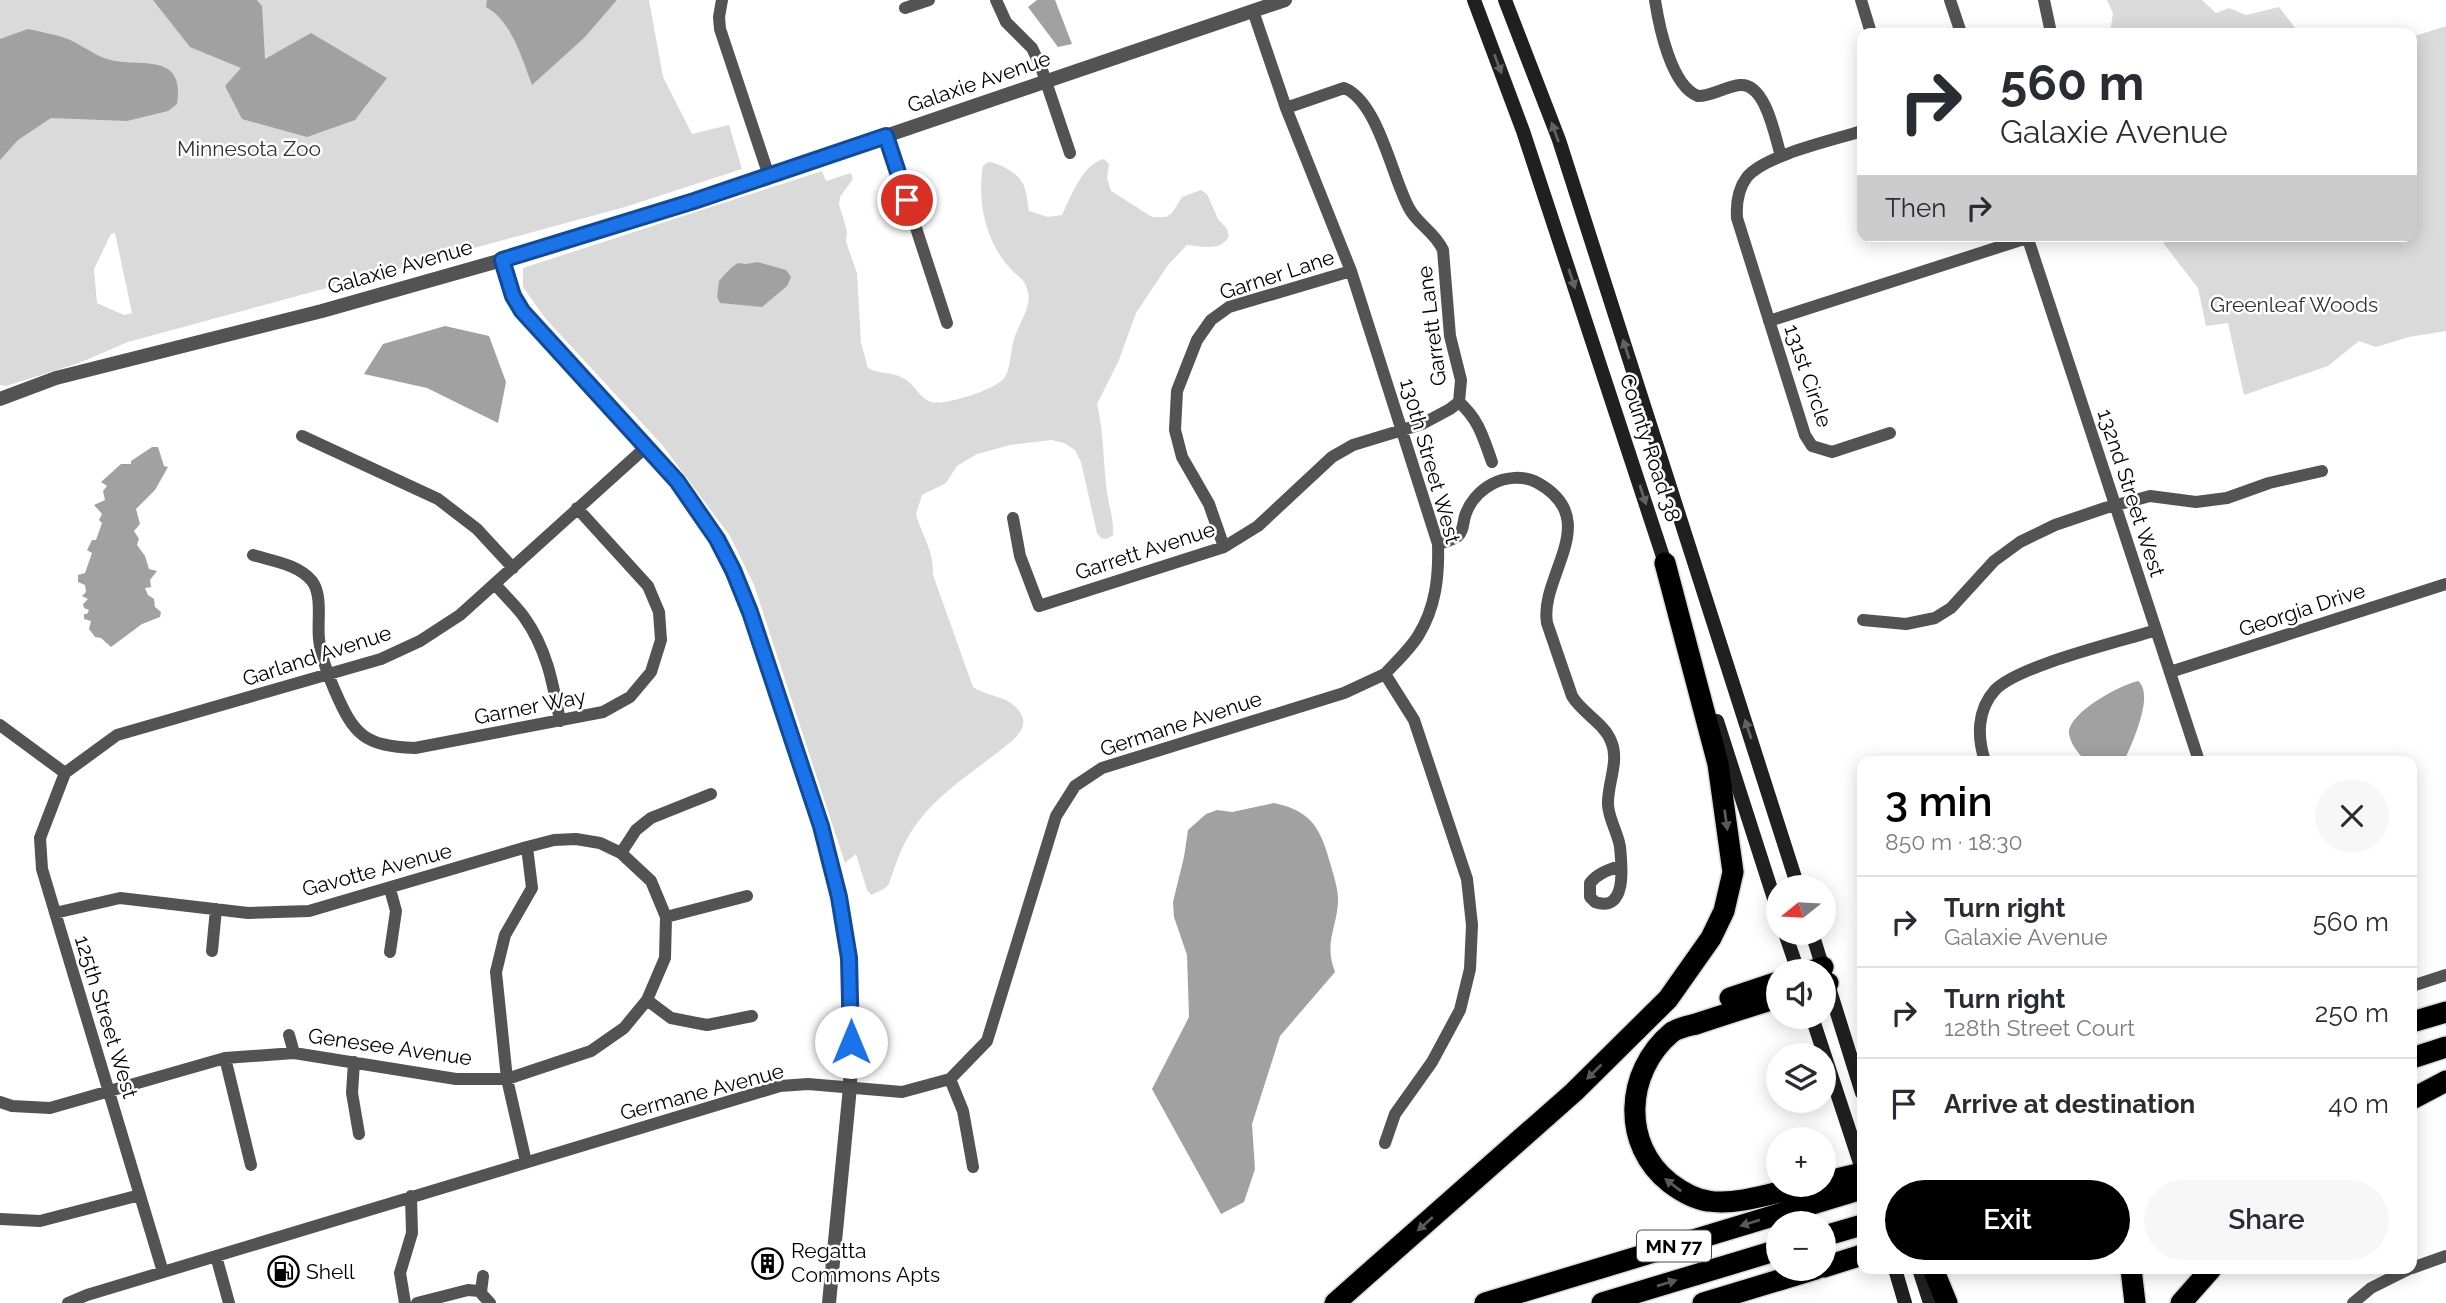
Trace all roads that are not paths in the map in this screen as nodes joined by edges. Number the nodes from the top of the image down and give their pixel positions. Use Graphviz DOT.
graph roads {
  1 [pos="722,0"];
  2 [pos="929,0"];
  3 [pos="996,0"];
  4 [pos="1285,0"];
  5 [pos="1474,0"];
  6 [pos="1505,0"];
  7 [pos="1654,0"];
  8 [pos="1861,0"];
  9 [pos="1950,0"];
  10 [pos="2044,0"];
  11 [pos="905,8"];
  12 [pos="1253,11"];
  13 [pos="1869,28"];
  14 [pos="1959,28"];
  15 [pos="2051,28"];
  16 [pos="1045,82"];
  17 [pos="1286,108"];
  18 [pos="1857,133"];
  19 [pos="886,136"];
  20 [pos="1070,153"];
  21 [pos="1781,156"];
  22 [pos="769,176"];
  23 [pos="2012,242"];
  24 [pos="2029,242"];
  25 [pos="502,260"];
  26 [pos="1351,271"];
  27 [pos="1769,321"];
  28 [pos="947,323"];
  29 [pos="0,399"];
  30 [pos="1459,401"];
  31 [pos="1404,431"];
  32 [pos="1890,433"];
  33 [pos="302,436"];
  34 [pos="646,447"];
  35 [pos="1492,462"];
  36 [pos="2322,471"];
  37 [pos="2115,505"];
  38 [pos="577,508"];
  39 [pos="1013,518"];
  40 [pos="1438,544"];
  41 [pos="1224,547"];
  42 [pos="253,555"];
  43 [pos="1665,563"];
  44 [pos="513,568"];
  45 [pos="495,584"];
  46 [pos="2446,584"];
  47 [pos="1863,620"];
  48 [pos="2157,630"];
  49 [pos="2170,672"];
  50 [pos="1385,674"];
  51 [pos="328,675"];
  52 [pos="560,721"];
  53 [pos="0,726"];
  54 [pos="1983,756"];
  55 [pos="2197,756"];
  56 [pos="65,773"];
  57 [pos="711,794"];
  58 [pos="527,847"];
  59 [pos="621,853"];
  60 [pos="1620,866"];
  61 [pos="1766,875"];
  62 [pos="1794,875"];
  63 [pos="390,888"];
  64 [pos="747,897"];
  65 [pos="216,909"];
  66 [pos="54,913"];
  67 [pos="666,917"];
  68 [pos="212,951"];
  69 [pos="390,952"];
  70 [pos="2446,975"];
  71 [pos="2417,984"];
  72 [pos="1766,986"];
  73 [pos="647,1000"];
  74 [pos="1766,1002"];
  75 [pos="2446,1012"];
  76 [pos="752,1016"];
  77 [pos="1836,1019"];
  78 [pos="2417,1021"];
  79 [pos="1816,1029"];
  80 [pos="289,1035"];
  81 [pos="1622,1045"];
  82 [pos="2446,1047"];
  83 [pos="294,1053"];
  84 [pos="2417,1056"];
  85 [pos="225,1058"];
  86 [pos="354,1062"];
  87 [pos="507,1079"];
  88 [pos="950,1079"];
  89 [pos="1857,1079"];
  90 [pos="2446,1081"];
  91 [pos="850,1087"];
  92 [pos="108,1092"];
  93 [pos="2417,1096"];
  94 [pos="0,1102"];
  95 [pos="359,1134"];
  96 [pos="1385,1143"];
  97 [pos="1857,1155"];
  98 [pos="526,1162"];
  99 [pos="251,1165"];
  100 [pos="973,1167"];
  101 [pos="1857,1172"];
  102 [pos="1836,1179"];
  103 [pos="1857,1191"];
  104 [pos="1766,1194"];
  105 [pos="140,1195"];
  106 [pos="411,1196"];
  107 [pos="0,1219"];
  108 [pos="1857,1226"];
  109 [pos="1836,1233"];
  110 [pos="1766,1254"];
  111 [pos="216,1256"];
  112 [pos="1857,1256"];
  113 [pos="2446,1256"];
  114 [pos="1836,1263"];
  115 [pos="2417,1266"];
  116 [pos="163,1272"];
  117 [pos="1897,1274"];
  118 [pos="1921,1274"];
  119 [pos="1935,1274"];
  120 [pos="2132,1274"];
  121 [pos="2207,1274"];
  122 [pos="2398,1274"];
  123 [pos="483,1276"];
  124 [pos="1776,1281"];
  125 [pos="481,1292"];
  126 [pos="68,1303"];
  127 [pos="229,1303"];
  128 [pos="405,1303"];
  129 [pos="418,1303"];
  130 [pos="490,1303"];
  131 [pos="829,1303"];
  132 [pos="1335,1303"];
  133 [pos="1485,1303"];
  134 [pos="1602,1303"];
  135 [pos="1703,1303"];
  136 [pos="1905,1303"];
  137 [pos="1930,1303"];
  138 [pos="1947,1303"];
  139 [pos="2135,1303"];
  140 [pos="2181,1303"];
  141 [pos="2353,1303"];
  1 -- 22 [label="street"];
  2 -- 11 [label="street"];
  3 -- 16 [label="street"];
  4 -- 12 [label="street, Galaxie Avenue"];
  5 -- 43 [label="main road, County Road 38, one-way"];
  62 -- 6 [label="main road, County Road 38, one-way"];
  7 -- 21 [label="street"];
  8 -- 13 [label="street"];
  9 -- 14 [label="street"];
  10 -- 15 [label="street"];
  12 -- 16 [label="street, Galaxie Avenue"];
  12 -- 17 [label="street, 130th Street West"];
  16 -- 19 [label="street, Galaxie Avenue"];
  16 -- 20 [label="street"];
  17 -- 26 [label="street, 130th Street West"];
  17 -- 30 [label="street, Garrett Lane"];
  18 -- 21 [label="street"];
  19 -- 22 [label="street, Galaxie Avenue"];
  19 -- 28 [label="street"];
  21 -- 27 [label="street"];
  22 -- 25 [label="street, Galaxie Avenue"];
  23 -- 27 [label="street"];
  24 -- 37 [label="street, 132nd Street West"];
  25 -- 29 [label="street, Galaxie Avenue"];
  25 -- 34 [label="street"];
  26 -- 31 [label="street, 130th Street West"];
  26 -- 41 [label="street, Garner Lane"];
  27 -- 32 [label="street, 131st Circle"];
  30 -- 31 [label="street, Garrett Avenue"];
  30 -- 35 [label="street"];
  31 -- 40 [label="street, 130th Street West"];
  31 -- 41 [label="street, Garrett Avenue"];
  33 -- 44 [label="street"];
  34 -- 38 [label="street, Garland Avenue"];
  34 -- 91 [label="street"];
  36 -- 37 [label="street"];
  37 -- 47 [label="street"];
  37 -- 48 [label="street, 132nd Street West"];
  38 -- 44 [label="street, Garland Avenue"];
  38 -- 52 [label="street, Garner Way"];
  39 -- 41 [label="street, Garrett Avenue"];
  40 -- 50 [label="street, 130th Street West"];
  40 -- 60 [label="street"];
  42 -- 51 [label="street, Garner Way"];
  43 -- 61 [label="main road, County Road 38"];
  43 -- 81 [label="highway, one-way"];
  44 -- 45 [label="street, Garland Avenue"];
  45 -- 51 [label="street, Garland Avenue"];
  45 -- 52 [label="street"];
  46 -- 49 [label="street, Georgia Drive"];
  48 -- 49 [label="street, 132nd Street West"];
  48 -- 54 [label="street"];
  49 -- 55 [label="street, 132nd Street West"];
  50 -- 88 [label="street, Germane Avenue"];
  50 -- 96 [label="street"];
  51 -- 52 [label="street, Garner Way"];
  51 -- 56 [label="street, Garland Avenue"];
  53 -- 56 [label="street"];
  56 -- 66 [label="street, 125th Street West"];
  57 -- 59 [label="street"];
  58 -- 59 [label="street, Gavotte Avenue"];
  58 -- 63 [label="street, Gavotte Avenue"];
  58 -- 87 [label="street"];
  59 -- 67 [label="street"];
  63 -- 65 [label="street, Gavotte Avenue"];
  63 -- 69 [label="street"];
  64 -- 67 [label="street"];
  65 -- 66 [label="street, Gavotte Avenue"];
  65 -- 68 [label="street"];
  66 -- 92 [label="street, 125th Street West"];
  67 -- 73 [label="street, Genesee Avenue"];
  70 -- 71 [label="street"];
  72 -- 81 [label="highway"];
  73 -- 76 [label="street"];
  73 -- 87 [label="street, Genesee Avenue"];
  104 -- 74 [label="highway, one-way"];
  75 -- 78 [label="highway"];
  77 -- 89 [label="main road"];
  79 -- 97 [label="main road"];
  80 -- 83 [label="street"];
  81 -- 132 [label="highway, one-way"];
  82 -- 84 [label="highway"];
  83 -- 85 [label="street, Genesee Avenue"];
  83 -- 86 [label="street, Genesee Avenue"];
  85 -- 92 [label="street, Genesee Avenue"];
  85 -- 99 [label="street"];
  86 -- 87 [label="street, Genesee Avenue"];
  86 -- 95 [label="street"];
  87 -- 98 [label="street"];
  88 -- 91 [label="street, Germane Avenue"];
  88 -- 100 [label="street"];
  90 -- 93 [label="highway"];
  91 -- 98 [label="street, Germane Avenue"];
  91 -- 131 [label="street"];
  92 -- 94 [label="street, Genesee Avenue"];
  92 -- 105 [label="street, 125th Street West"];
  98 -- 106 [label="street, Germane Avenue"];
  101 -- 102 [label="highway"];
  103 -- 133 [label="highway, MN 77, one-way"];
  105 -- 107 [label="street"];
  105 -- 116 [label="street, 125th Street West"];
  106 -- 111 [label="street, Germane Avenue"];
  106 -- 128 [label="street"];
  108 -- 109 [label="highway"];
  134 -- 110 [label="highway, MN 77, one-way"];
  111 -- 116 [label="street, Germane Avenue"];
  111 -- 127 [label="street"];
  112 -- 114 [label="highway"];
  113 -- 115 [label="street"];
  116 -- 126 [label="street, Germane Avenue"];
  117 -- 136 [label="main road"];
  118 -- 137 [label="main road"];
  119 -- 138 [label="highway"];
  120 -- 139 [label="highway"];
  121 -- 140 [label="highway"];
  122 -- 141 [label="street"];
  123 -- 125 [label="street"];
  124 -- 135 [label="highway"];
  125 -- 129 [label="street"];
  125 -- 130 [label="street"];
}
